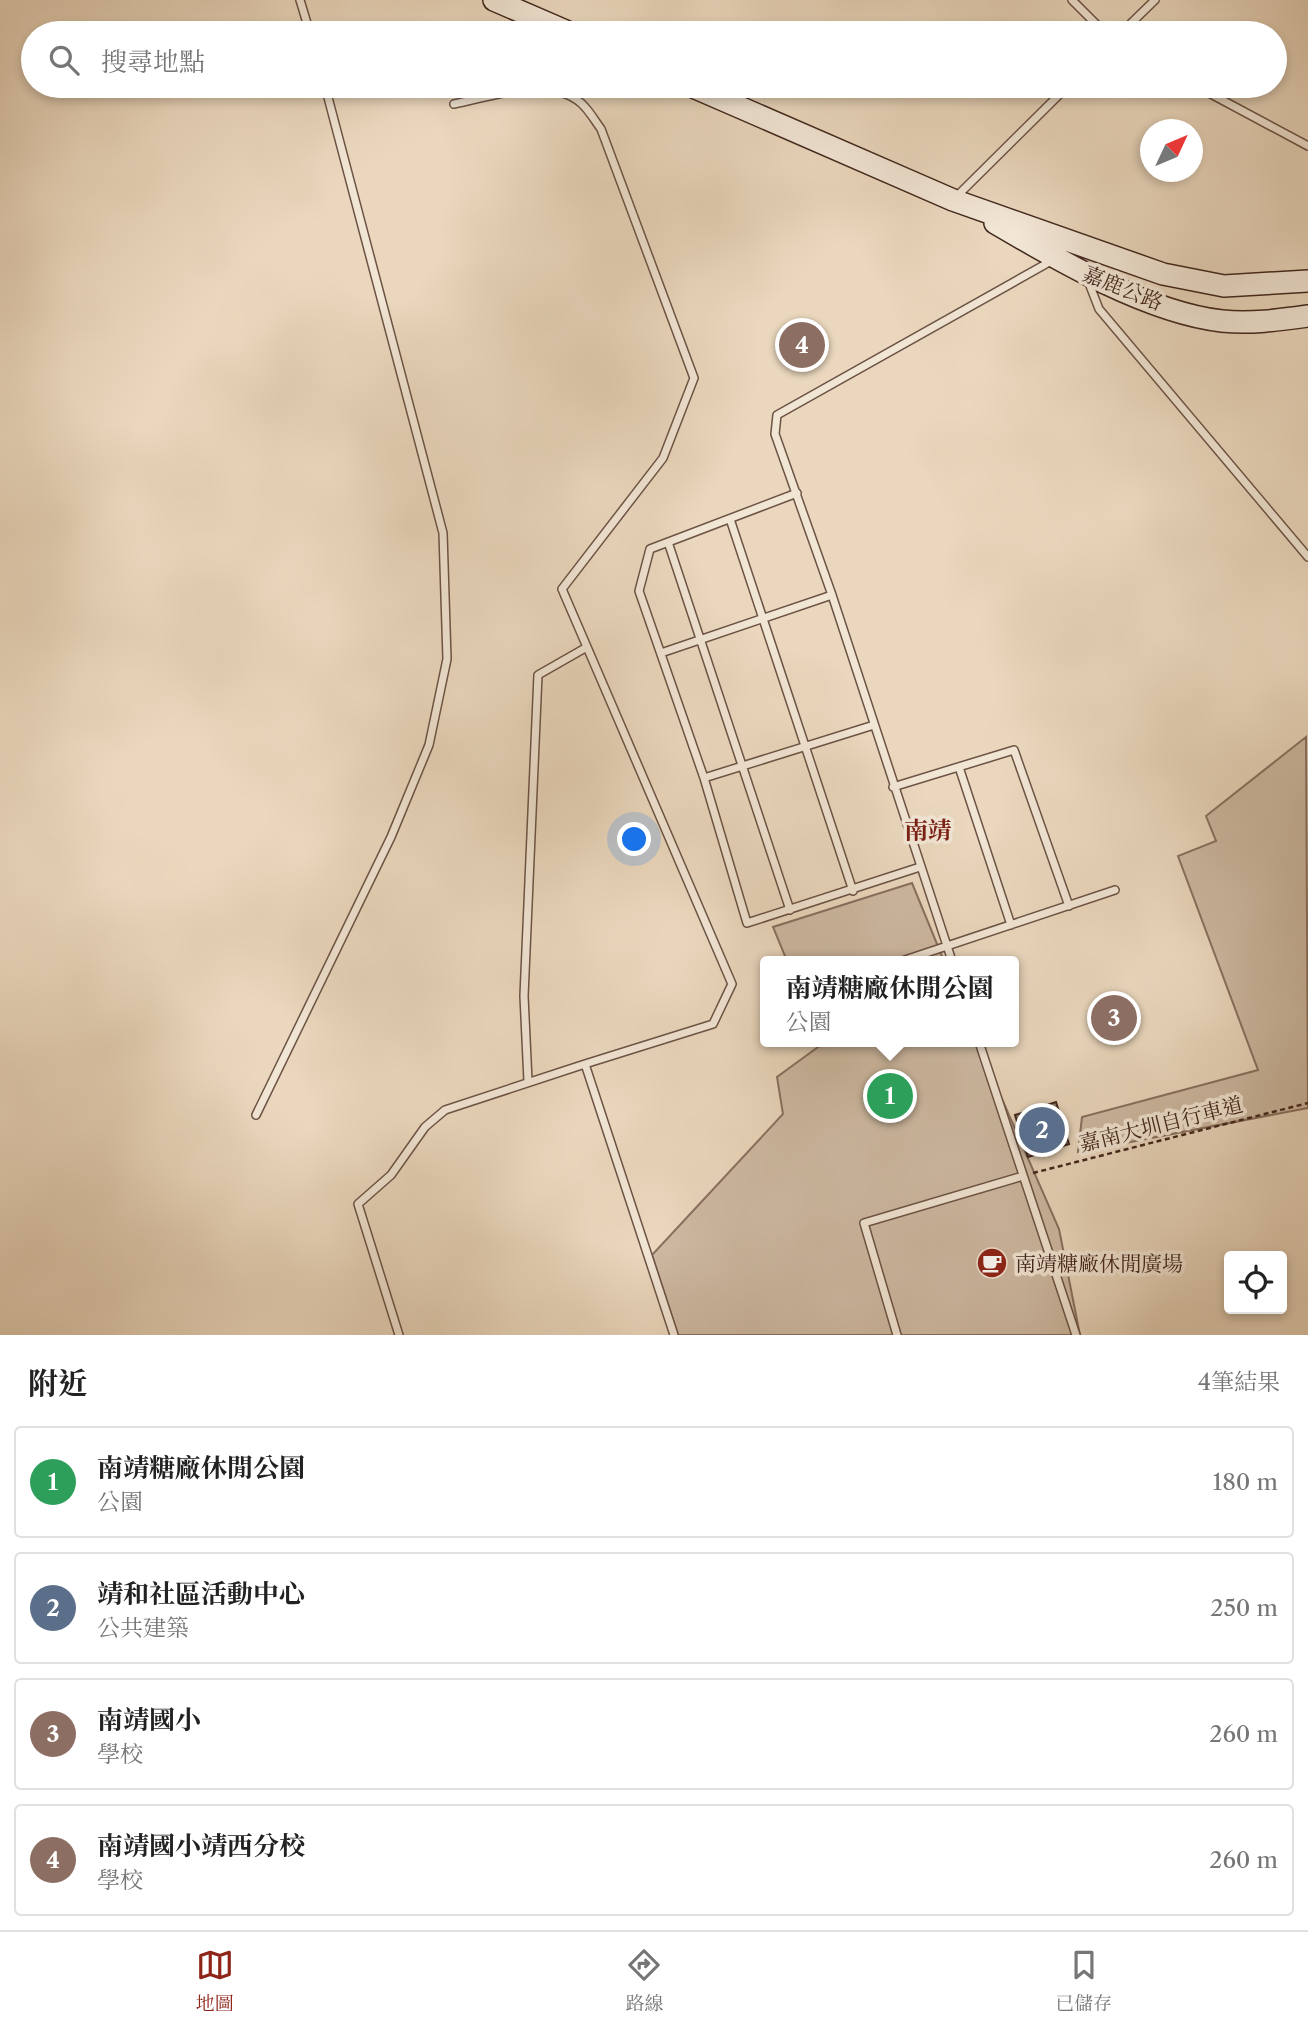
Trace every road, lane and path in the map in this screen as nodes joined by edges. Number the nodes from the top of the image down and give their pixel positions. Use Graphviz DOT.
graph roads {
  1 [pos="300,0"];
  2 [pos="494,0"];
  3 [pos="1072,0"];
  4 [pos="1155,0"];
  5 [pos="306,21"];
  6 [pos="542,21"];
  7 [pos="1093,21"];
  8 [pos="1133,21"];
  9 [pos="328,98"];
  10 [pos="487,98"];
  11 [pos="570,98"];
  12 [pos="719,98"];
  13 [pos="1056,98"];
  14 [pos="1218,98"];
  15 [pos="454,104"];
  16 [pos="1308,146"];
  17 [pos="953,200"];
  18 [pos="1055,258"];
  19 [pos="1085,274"];
  20 [pos="1308,281"];
  21 [pos="1308,316"];
  22 [pos="797,492"];
  23 [pos="730,519"];
  24 [pos="668,542"];
  25 [pos="1308,557"];
  26 [pos="832,595"];
  27 [pos="764,620"];
  28 [pos="698,641"];
  29 [pos="587,647"];
  30 [pos="661,653"];
  31 [pos="873,725"];
  32 [pos="805,747"];
  33 [pos="741,766"];
  34 [pos="959,767"];
  35 [pos="704,778"];
  36 [pos="893,787"];
  37 [pos="920,867"];
  38 [pos="1115,890"];
  39 [pos="853,891"];
  40 [pos="1069,906"];
  41 [pos="789,909"];
  42 [pos="1011,925"];
  43 [pos="947,947"];
  44 [pos="918,956"];
  45 [pos="950,956"];
  46 [pos="981,1047"];
  47 [pos="585,1064"];
  48 [pos="528,1081"];
  49 [pos="1308,1103"];
  50 [pos="256,1115"];
  51 [pos="1023,1175"];
  52 [pos="399,1335"];
  53 [pos="674,1335"];
  54 [pos="897,1335"];
  55 [pos="1076,1335"];
  1 -- 5 [label="lane"];
  2 -- 6 [label="main road"];
  3 -- 7 [label="lane"];
  4 -- 8 [label="lane"];
  9 -- 50 [label="lane"];
  10 -- 15 [label="lane"];
  11 -- 29 [label="lane"];
  12 -- 17 [label="main road, 嘉鹿公路"];
  13 -- 17 [label="lane"];
  14 -- 16 [label="lane"];
  17 -- 18 [label="main road, 嘉鹿公路"];
  17 -- 20 [label="main road, 嘉鹿公路"];
  18 -- 19 [label="main road, 嘉鹿公路"];
  18 -- 22 [label="lane"];
  19 -- 21 [label="main road, 嘉鹿公路"];
  19 -- 25 [label="lane"];
  22 -- 23 [label="lane"];
  22 -- 26 [label="lane"];
  23 -- 24 [label="lane"];
  23 -- 27 [label="lane"];
  24 -- 28 [label="lane"];
  24 -- 30 [label="lane"];
  26 -- 27 [label="lane"];
  26 -- 31 [label="lane"];
  27 -- 28 [label="lane"];
  27 -- 32 [label="lane"];
  28 -- 30 [label="lane"];
  28 -- 33 [label="lane"];
  29 -- 47 [label="lane"];
  29 -- 48 [label="lane"];
  30 -- 35 [label="lane"];
  31 -- 32 [label="lane"];
  31 -- 36 [label="lane"];
  32 -- 33 [label="lane"];
  32 -- 39 [label="lane"];
  33 -- 35 [label="lane"];
  33 -- 41 [label="lane"];
  34 -- 36 [label="lane"];
  34 -- 40 [label="lane"];
  34 -- 42 [label="lane"];
  35 -- 41 [label="lane"];
  36 -- 37 [label="lane"];
  37 -- 39 [label="lane"];
  37 -- 43 [label="lane"];
  38 -- 40 [label="lane"];
  39 -- 41 [label="lane"];
  40 -- 42 [label="lane"];
  42 -- 43 [label="lane"];
  43 -- 44 [label="lane"];
  43 -- 45 [label="lane"];
  46 -- 51 [label="lane"];
  47 -- 48 [label="lane"];
  47 -- 53 [label="lane"];
  48 -- 52 [label="lane"];
  49 -- 51 [label="path, 嘉南大圳自行車道"];
  51 -- 54 [label="lane"];
  51 -- 55 [label="lane"];
}
